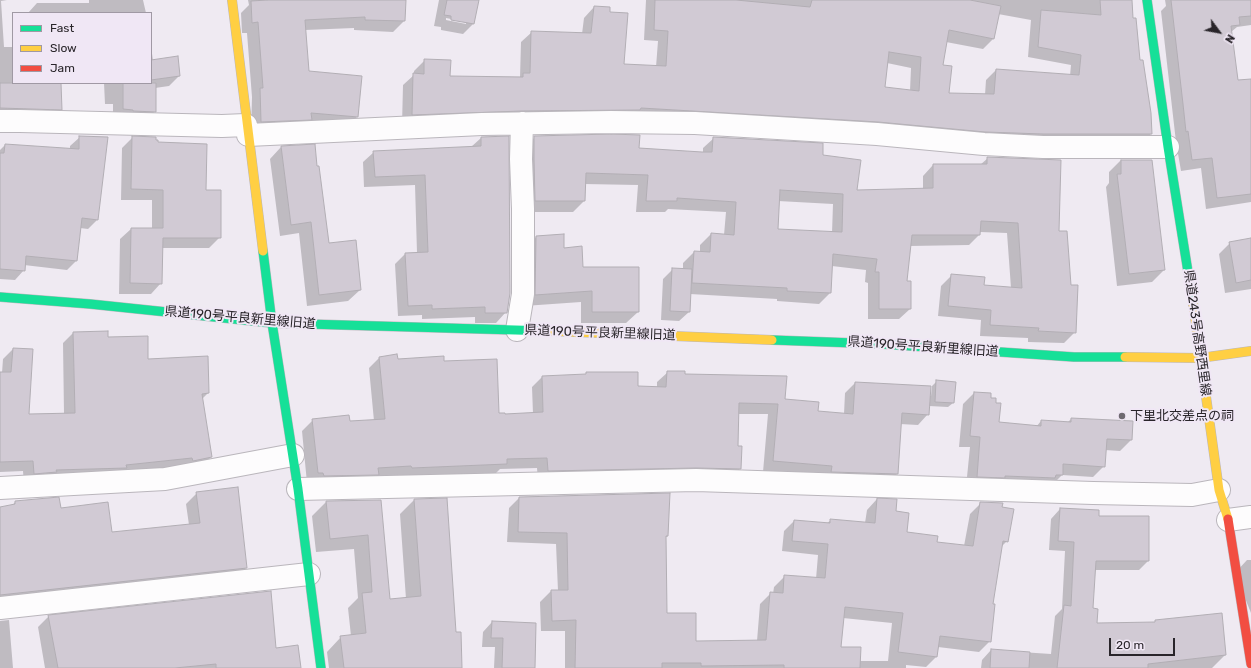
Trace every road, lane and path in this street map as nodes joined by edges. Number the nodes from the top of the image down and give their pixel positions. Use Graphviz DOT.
graph roads {
  1 [pos="232,0"];
  2 [pos="1147,0"];
  3 [pos="0,121"];
  4 [pos="522,123"];
  5 [pos="247,130"];
  6 [pos="1168,147"];
  7 [pos="0,297"];
  8 [pos="272,323"];
  9 [pos="517,330"];
  10 [pos="1251,351"];
  11 [pos="1200,358"];
  12 [pos="292,456"];
  13 [pos="0,488"];
  14 [pos="298,488"];
  15 [pos="1219,490"];
  16 [pos="1251,517"];
  17 [pos="1228,520"];
  18 [pos="309,574"];
  19 [pos="0,608"];
  20 [pos="1251,664"];
  21 [pos="321,668"];
  1 -- 5 [label="street"];
  2 -- 6 [label="street, 県道243号高野西里線"];
  3 -- 5 [label="street"];
  4 -- 5 [label="street"];
  4 -- 6 [label="street"];
  4 -- 9 [label="street"];
  5 -- 8 [label="street"];
  6 -- 11 [label="street, 県道243号高野西里線"];
  7 -- 8 [label="street, 県道190号平良新里線旧道"];
  8 -- 9 [label="street, 県道190号平良新里線旧道"];
  8 -- 12 [label="street"];
  9 -- 11 [label="street, 県道190号平良新里線旧道"];
  10 -- 11 [label="street, 県道190号平良新里線旧道"];
  11 -- 15 [label="street, 県道243号高野西里線"];
  12 -- 13 [label="street"];
  12 -- 14 [label="street"];
  14 -- 15 [label="street"];
  14 -- 18 [label="street"];
  15 -- 17 [label="street, 県道243号高野西里線"];
  16 -- 17 [label="street"];
  17 -- 20 [label="street, 県道243号高野西里線"];
  18 -- 19 [label="street"];
  18 -- 21 [label="street"];
}
